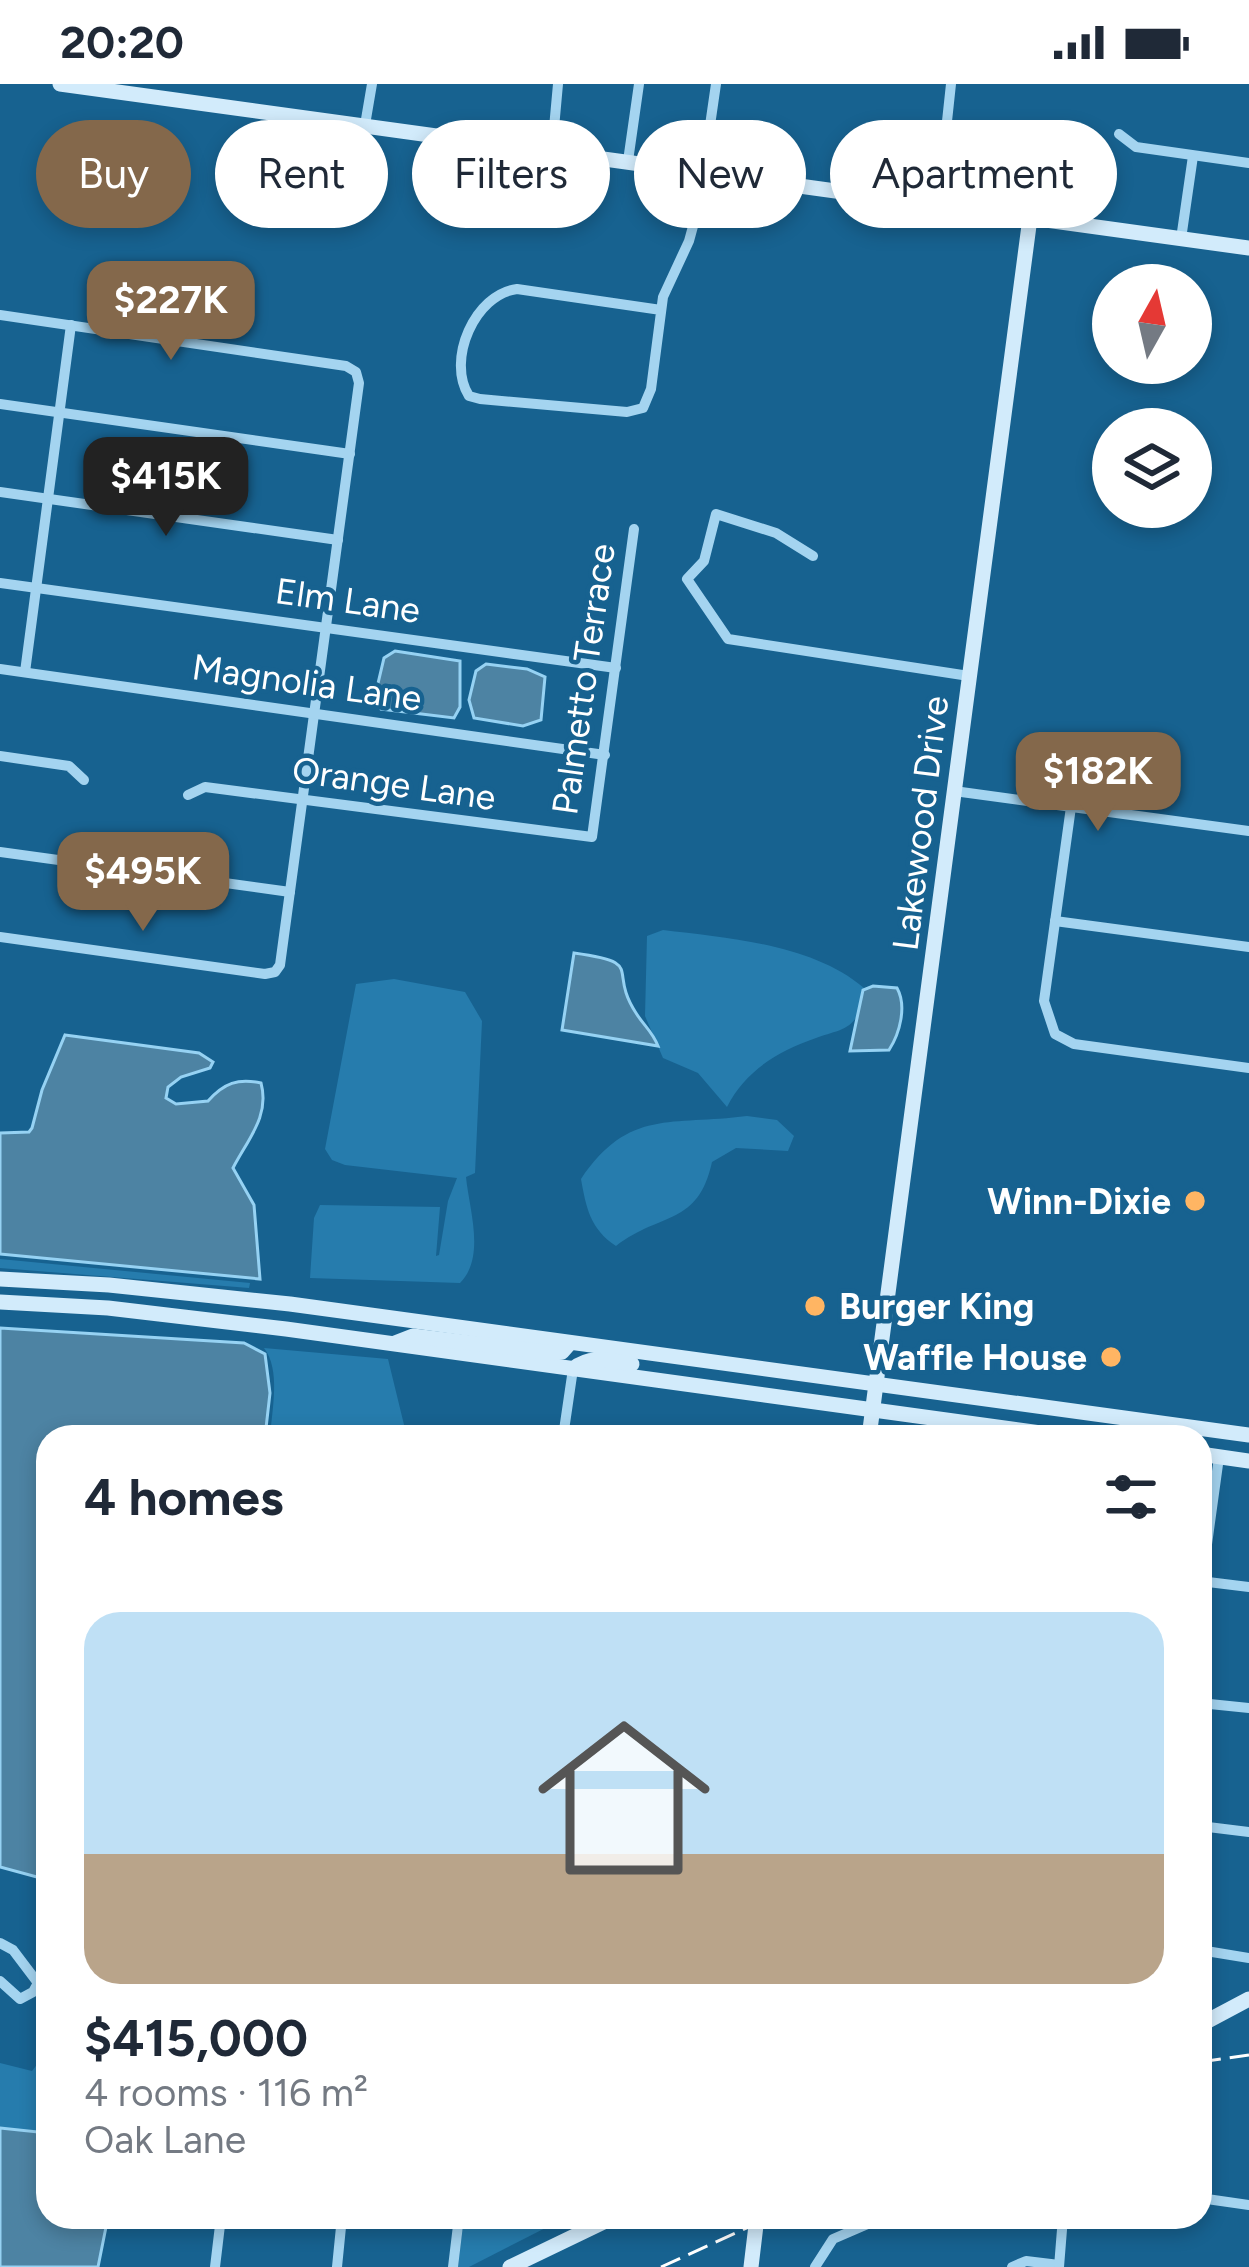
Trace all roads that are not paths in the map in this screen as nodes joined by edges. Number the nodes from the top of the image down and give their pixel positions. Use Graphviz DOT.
graph roads {
  1 [pos="60,84"];
  2 [pos="372,84"];
  3 [pos="558,84"];
  4 [pos="639,84"];
  5 [pos="716,84"];
  6 [pos="951,84"];
  7 [pos="328,120"];
  8 [pos="366,120"];
  9 [pos="555,120"];
  10 [pos="711,120"];
  11 [pos="947,120"];
  12 [pos="1119,134"];
  13 [pos="1193,156"];
  14 [pos="610,158"];
  15 [pos="628,161"];
  16 [pos="634,162"];
  17 [pos="1249,163"];
  18 [pos="692,228"];
  19 [pos="1029,228"];
  20 [pos="1102,228"];
  21 [pos="1181,239"];
  22 [pos="1249,248"];
  23 [pos="661,310"];
  24 [pos="0,315"];
  25 [pos="71,325"];
  26 [pos="0,404"];
  27 [pos="60,413"];
  28 [pos="350,454"];
  29 [pos="0,492"];
  30 [pos="48,499"];
  31 [pos="634,529"];
  32 [pos="338,540"];
  33 [pos="813,556"];
  34 [pos="0,583"];
  35 [pos="37,588"];
  36 [pos="327,628"];
  37 [pos="616,668"];
  38 [pos="0,669"];
  39 [pos="26,672"];
  40 [pos="969,676"];
  41 [pos="315,713"];
  42 [pos="604,755"];
  43 [pos="0,756"];
  44 [pos="84,780"];
  45 [pos="954,791"];
  46 [pos="188,795"];
  47 [pos="303,801"];
  48 [pos="1071,807"];
  49 [pos="1249,831"];
  50 [pos="592,837"];
  51 [pos="0,852"];
  52 [pos="290,892"];
  53 [pos="1055,921"];
  54 [pos="0,937"];
  55 [pos="1249,947"];
  56 [pos="1249,1068"];
  57 [pos="0,1279"];
  58 [pos="0,1302"];
  59 [pos="392,1344"];
  60 [pos="569,1344"];
  61 [pos="695,1362"];
  62 [pos="573,1369"];
  63 [pos="877,1386"];
  64 [pos="873,1411"];
  65 [pos="564,1425"];
  66 [pos="871,1425"];
  67 [pos="979,1425"];
  68 [pos="1167,1425"];
  69 [pos="1212,1431"];
  70 [pos="1249,1436"];
  71 [pos="1212,1456"];
  72 [pos="1220,1457"];
  73 [pos="1249,1461"];
  74 [pos="1212,1511"];
  75 [pos="1212,1586"];
  76 [pos="1249,1587"];
  77 [pos="1212,1704"];
  78 [pos="1249,1708"];
  79 [pos="1212,1827"];
  80 [pos="1249,1832"];
  81 [pos="0,1943"];
  82 [pos="1212,1952"];
  83 [pos="1249,1958"];
  84 [pos="36,1980"];
  85 [pos="0,1981"];
  86 [pos="36,1987"];
  87 [pos="1249,1999"];
  88 [pos="1212,2019"];
  89 [pos="1212,2200"];
  90 [pos="1249,2205"];
  91 [pos="220,2229"];
  92 [pos="341,2229"];
  93 [pos="458,2229"];
  94 [pos="589,2229"];
  95 [pos="756,2229"];
  96 [pos="856,2229"];
  97 [pos="1063,2229"];
  98 [pos="1059,2266"];
  99 [pos="215,2267"];
  100 [pos="337,2267"];
  101 [pos="453,2267"];
  102 [pos="510,2267"];
  103 [pos="751,2267"];
  104 [pos="815,2267"];
  105 [pos="1012,2267"];
  1 -- 7 [label="main road"];
  2 -- 8 [label="street"];
  3 -- 9 [label="street"];
  4 -- 15 [label="street"];
  5 -- 10 [label="street"];
  6 -- 11 [label="street"];
  12 -- 13 [label="street"];
  13 -- 17 [label="street"];
  13 -- 21 [label="street"];
  14 -- 15 [label="main road"];
  15 -- 16 [label="main road"];
  18 -- 23 [label="street"];
  19 -- 40 [label="main road, Lakewood Drive"];
  20 -- 21 [label="main road"];
  21 -- 22 [label="main road"];
  23 -- 23 [label="street"];
  24 -- 25 [label="street"];
  25 -- 27 [label="street"];
  25 -- 28 [label="street"];
  26 -- 27 [label="street"];
  27 -- 28 [label="street"];
  27 -- 30 [label="street"];
  28 -- 32 [label="street"];
  29 -- 30 [label="street"];
  30 -- 32 [label="street"];
  30 -- 35 [label="street"];
  31 -- 37 [label="street, Palmetto Terrace"];
  32 -- 36 [label="street"];
  33 -- 40 [label="street"];
  34 -- 35 [label="street, Elm Lane"];
  35 -- 36 [label="street, Elm Lane"];
  35 -- 39 [label="street"];
  36 -- 37 [label="street, Elm Lane"];
  36 -- 41 [label="street"];
  37 -- 42 [label="street, Palmetto Terrace"];
  38 -- 39 [label="street, Magnolia Lane"];
  39 -- 41 [label="street, Magnolia Lane"];
  40 -- 45 [label="main road, Lakewood Drive"];
  41 -- 42 [label="street, Magnolia Lane"];
  41 -- 47 [label="street"];
  42 -- 50 [label="street, Palmetto Terrace"];
  43 -- 44 [label="street"];
  45 -- 48 [label="street"];
  45 -- 63 [label="main road, Lakewood Drive"];
  46 -- 47 [label="street, Orange Lane"];
  47 -- 50 [label="street, Orange Lane"];
  47 -- 52 [label="street"];
  48 -- 49 [label="street"];
  48 -- 53 [label="street"];
  51 -- 52 [label="street"];
  52 -- 54 [label="street"];
  53 -- 55 [label="street"];
  53 -- 56 [label="street"];
  57 -- 60 [label="main road"];
  58 -- 59 [label="main road"];
  59 -- 60 [label="main road"];
  59 -- 62 [label="main road"];
  60 -- 61 [label="main road"];
  61 -- 62 [label="main road"];
  61 -- 63 [label="main road"];
  62 -- 64 [label="main road"];
  62 -- 65 [label="street"];
  63 -- 64 [label="main road, Lakewood Drive"];
  63 -- 68 [label="main road"];
  64 -- 66 [label="main road, Lakewood Drive"];
  64 -- 67 [label="main road"];
  69 -- 70 [label="main road"];
  71 -- 72 [label="main road"];
  72 -- 73 [label="main road"];
  72 -- 74 [label="street"];
  75 -- 76 [label="street"];
  77 -- 78 [label="street"];
  79 -- 80 [label="street"];
  81 -- 84 [label="street"];
  82 -- 83 [label="street"];
  85 -- 86 [label="street"];
  87 -- 88 [label="main road"];
  89 -- 90 [label="street"];
  91 -- 99 [label="street"];
  92 -- 100 [label="street"];
  93 -- 101 [label="street"];
  94 -- 102 [label="main road"];
  95 -- 103 [label="main road"];
  96 -- 104 [label="street"];
  97 -- 98 [label="street"];
  98 -- 105 [label="street"];
}
